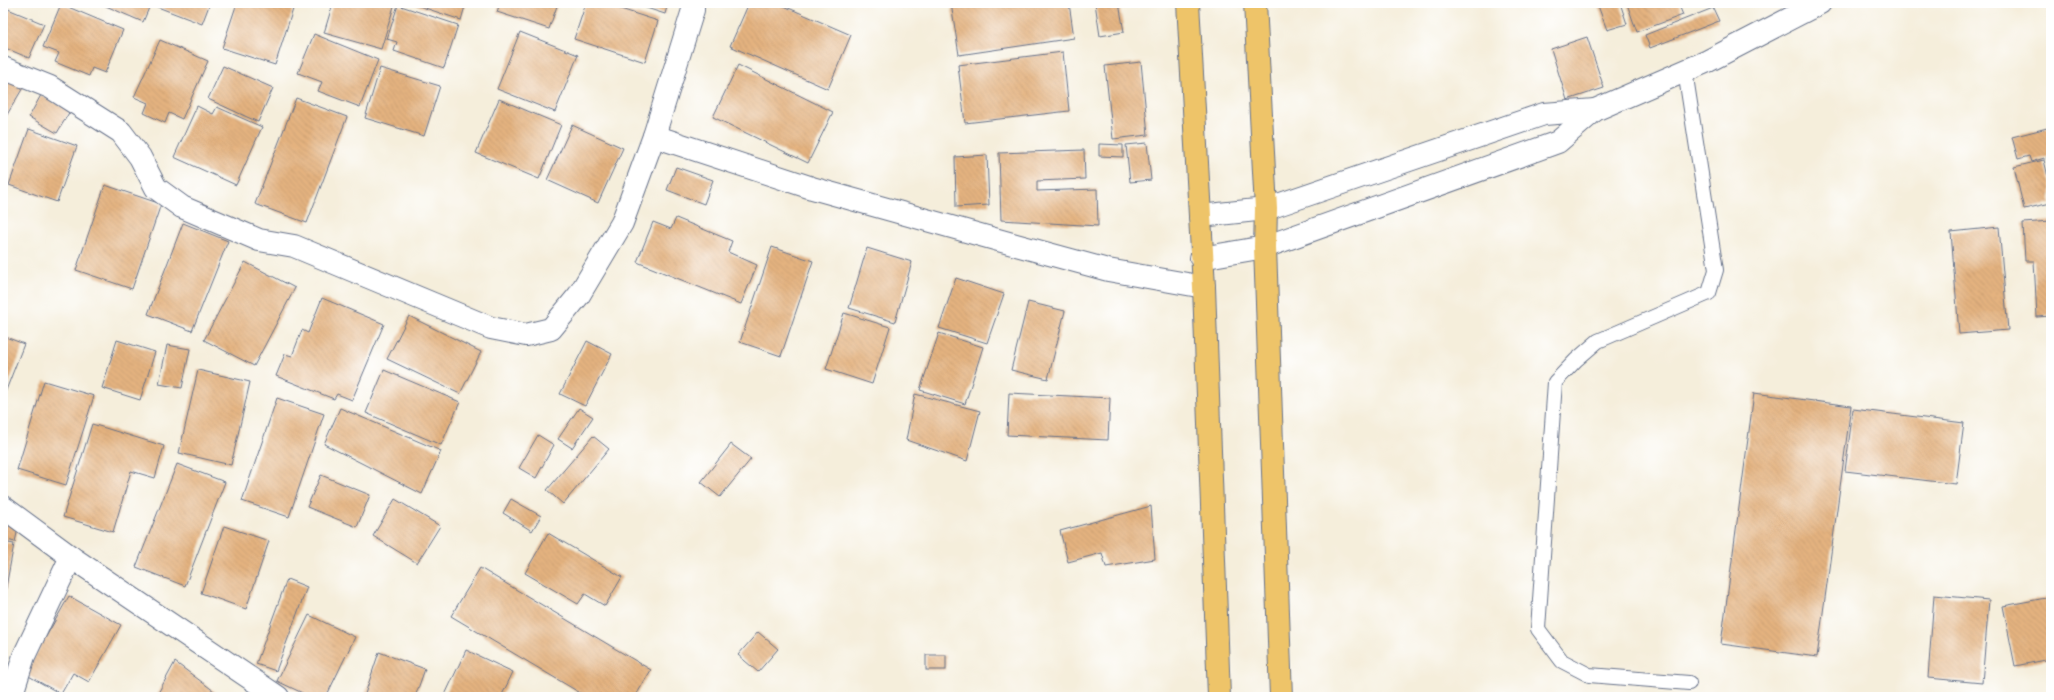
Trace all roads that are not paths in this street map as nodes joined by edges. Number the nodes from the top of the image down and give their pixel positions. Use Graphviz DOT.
graph roads {
  1 [pos="693,3"];
  2 [pos="1188,3"];
  3 [pos="1255,3"];
  4 [pos="1820,3"];
  5 [pos="3,68"];
  6 [pos="1685,71"];
  7 [pos="1595,110"];
  8 [pos="654,136"];
  9 [pos="1266,209"];
  10 [pos="1200,216"];
  11 [pos="1265,247"];
  12 [pos="1201,258"];
  13 [pos="1204,287"];
  14 [pos="3,507"];
  15 [pos="70,557"];
  16 [pos="1689,683"];
  17 [pos="11,697"];
  18 [pos="278,697"];
  19 [pos="1219,697"];
  20 [pos="1281,697"];
  1 -- 8 [label="street"];
  2 -- 10 [label="highway"];
  3 -- 9 [label="highway"];
  4 -- 6 [label="street"];
  5 -- 8 [label="street"];
  6 -- 7 [label="street"];
  6 -- 16 [label="lane"];
  7 -- 9 [label="street"];
  7 -- 11 [label="street"];
  8 -- 13 [label="street"];
  9 -- 10 [label="street"];
  9 -- 11 [label="highway"];
  10 -- 12 [label="highway"];
  11 -- 12 [label="street"];
  11 -- 20 [label="highway"];
  12 -- 13 [label="highway"];
  13 -- 19 [label="highway"];
  14 -- 15 [label="street"];
  15 -- 17 [label="street"];
  15 -- 18 [label="street"];
}
